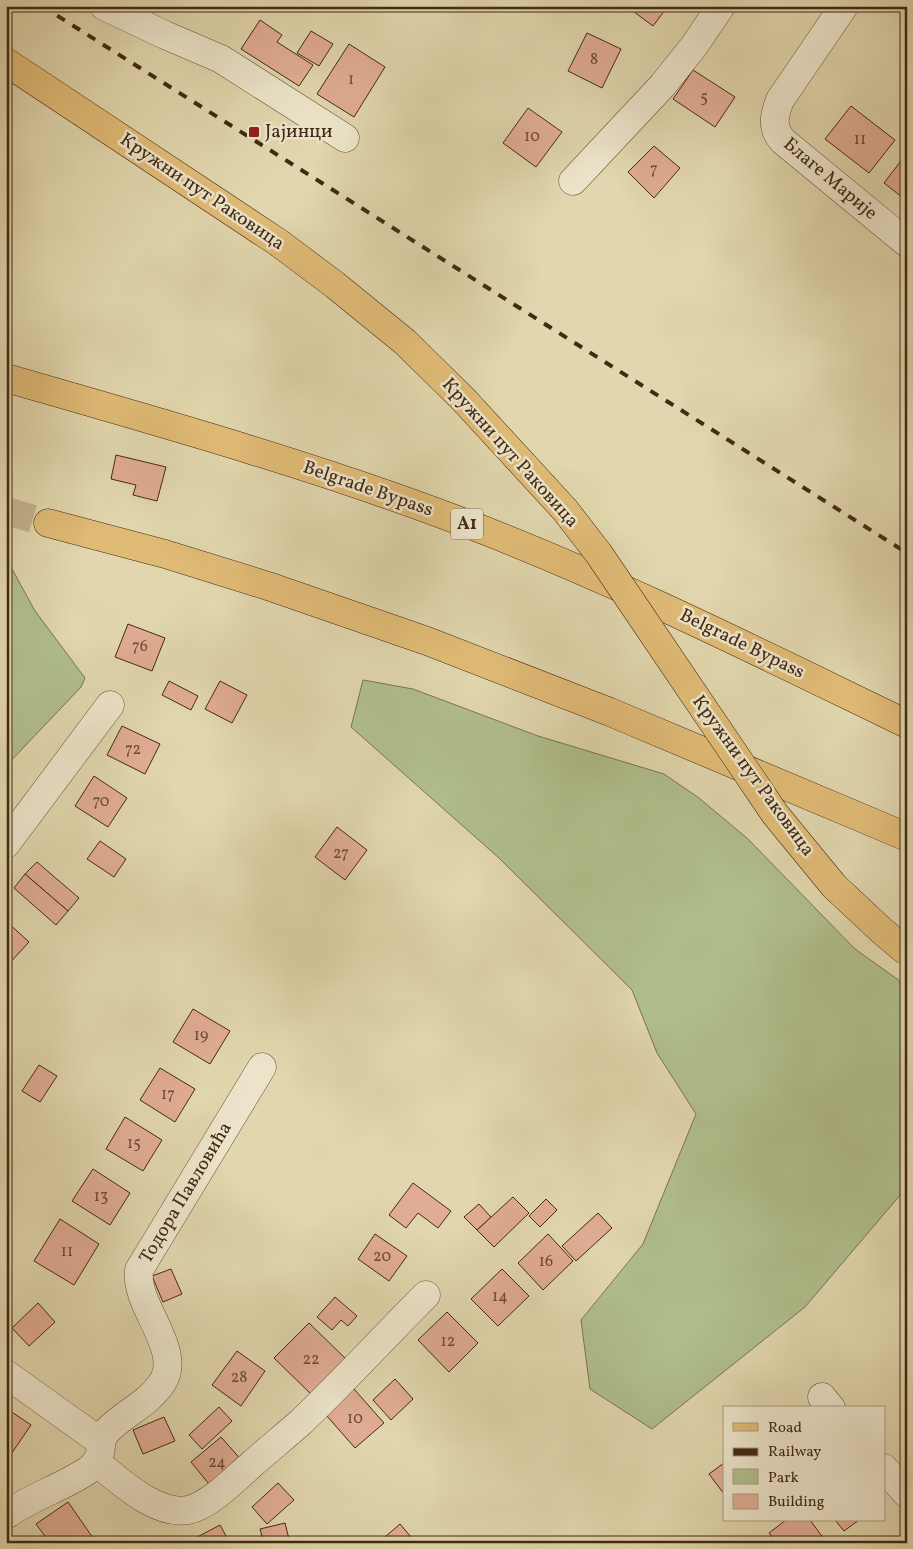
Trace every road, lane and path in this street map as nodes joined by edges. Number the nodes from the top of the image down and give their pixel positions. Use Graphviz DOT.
graph roads {
  1 [pos="104,6"];
  2 [pos="721,6"];
  3 [pos="844,6"];
  4 [pos="6,62"];
  5 [pos="345,138"];
  6 [pos="573,181"];
  7 [pos="907,243"];
  8 [pos="6,378"];
  9 [pos="48,523"];
  10 [pos="110,705"];
  11 [pos="907,724"];
  12 [pos="907,837"];
  13 [pos="6,844"];
  14 [pos="907,952"];
  15 [pos="262,1067"];
  16 [pos="426,1295"];
  17 [pos="6,1374"];
  18 [pos="99,1452"];
  19 [pos="886,1470"];
  20 [pos="907,1494"];
  21 [pos="6,1515"];
  1 -- 5 [label="street"];
  2 -- 6 [label="street"];
  3 -- 7 [label="street, Благе Марије"];
  4 -- 14 [label="main road, Кружни пут Раковица, bridge"];
  8 -- 11 [label="main road, Belgrade Bypass / A1"];
  9 -- 12 [label="main road"];
  10 -- 13 [label="street"];
  15 -- 18 [label="street, Тодора Павловића"];
  16 -- 18 [label="street"];
  17 -- 18 [label="street"];
  18 -- 21 [label="street, Тодора Павловића"];
  19 -- 20 [label="street"];
}
